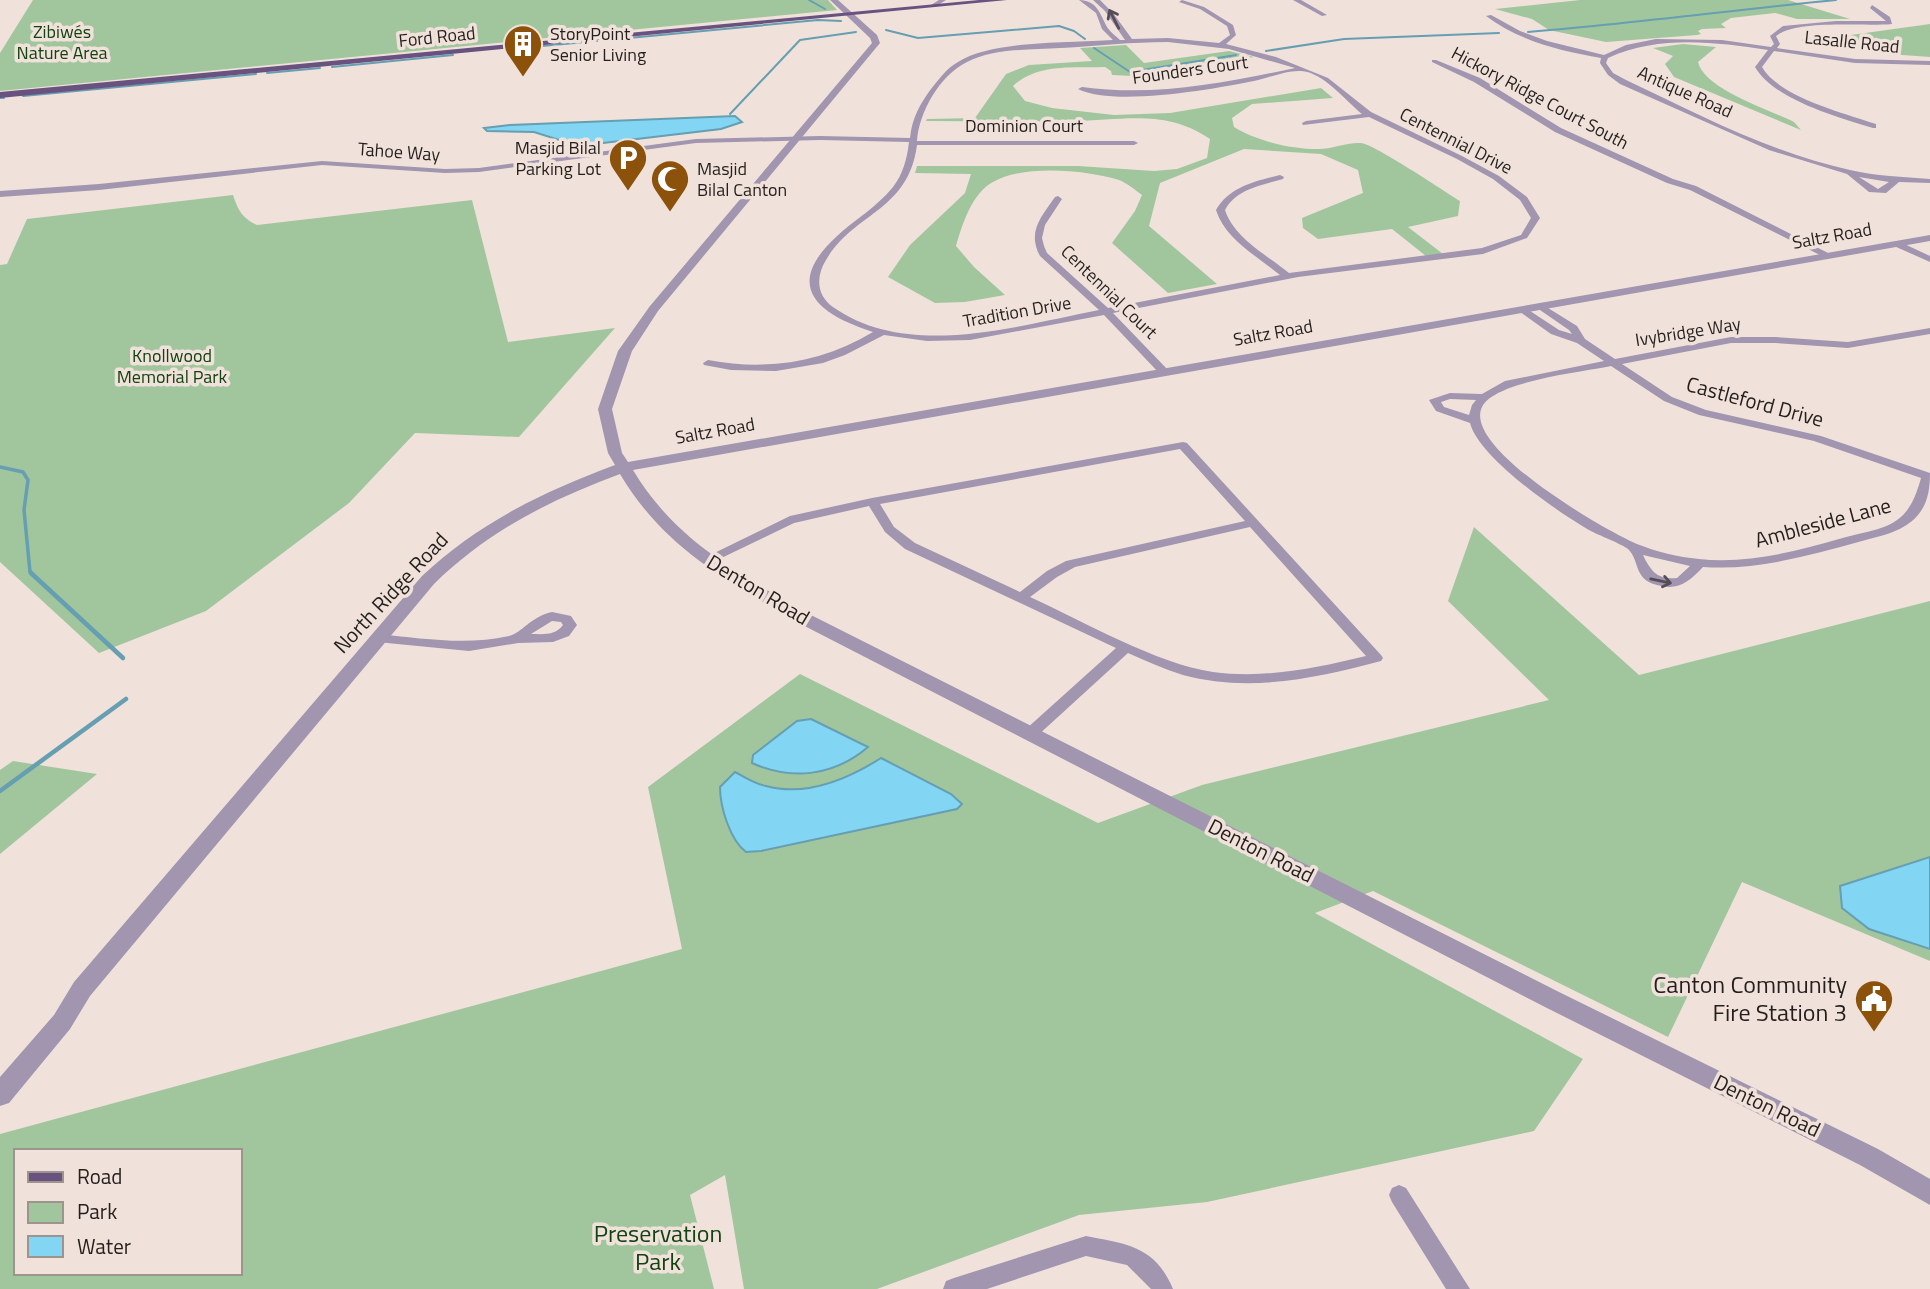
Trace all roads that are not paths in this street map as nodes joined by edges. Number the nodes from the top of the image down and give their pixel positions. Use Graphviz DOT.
graph roads {
  1 [pos="834,0"];
  2 [pos="943,0"];
  3 [pos="966,0"];
  4 [pos="1003,0"];
  5 [pos="1082,0"];
  6 [pos="1096,0"];
  7 [pos="1296,0"];
  8 [pos="979,2"];
  9 [pos="1182,2"];
  10 [pos="933,6"];
  11 [pos="1871,7"];
  12 [pos="847,13"];
  13 [pos="1324,15"];
  14 [pos="1489,16"];
  15 [pos="1130,41"];
  16 [pos="1119,42"];
  17 [pos="1221,45"];
  18 [pos="1772,48"];
  19 [pos="1605,57"];
  20 [pos="1434,61"];
  21 [pos="1930,63"];
  22 [pos="1302,69"];
  23 [pos="1082,89"];
  24 [pos="0,95"];
  25 [pos="1369,115"];
  26 [pos="1306,123"];
  27 [pos="1872,126"];
  28 [pos="795,139"];
  29 [pos="913,143"];
  30 [pos="1134,143"];
  31 [pos="1280,177"];
  32 [pos="1670,181"];
  33 [pos="1930,181"];
  34 [pos="0,194"];
  35 [pos="1058,200"];
  36 [pos="1725,204"];
  37 [pos="1710,206"];
  38 [pos="1930,238"];
  39 [pos="1912,241"];
  40 [pos="1897,244"];
  41 [pos="1930,250"];
  42 [pos="1829,256"];
  43 [pos="1812,258"];
  44 [pos="1930,259"];
  45 [pos="1287,276"];
  46 [pos="1540,306"];
  47 [pos="1521,309"];
  48 [pos="1107,312"];
  49 [pos="881,331"];
  50 [pos="1930,331"];
  51 [pos="1581,341"];
  52 [pos="708,363"];
  53 [pos="1611,363"];
  54 [pos="1164,372"];
  55 [pos="1483,397"];
  56 [pos="1474,421"];
  57 [pos="624,467"];
  58 [pos="1929,477"];
  59 [pos="872,502"];
  60 [pos="1253,523"];
  61 [pos="1634,548"];
  62 [pos="706,560"];
  63 [pos="1700,564"];
  64 [pos="1022,597"];
  65 [pos="377,638"];
  66 [pos="519,639"];
  67 [pos="1126,646"];
  68 [pos="1031,733"];
  69 [pos="0,1095"];
  70 [pos="1930,1194"];
  71 [pos="1399,1195"];
  72 [pos="954,1289"];
  73 [pos="1163,1289"];
  74 [pos="1459,1289"];
  1 -- 12 [label="street"];
  2 -- 10 [label="street"];
  3 -- 8 [label="street"];
  4 -- 8 [label="main road, Ford Road"];
  5 -- 16 [label="street"];
  15 -- 6 [label="street, one-way"];
  7 -- 13 [label="street"];
  8 -- 10 [label="main road, Ford Road"];
  9 -- 17 [label="street"];
  10 -- 12 [label="main road, Ford Road"];
  11 -- 18 [label="street"];
  12 -- 24 [label="main road, Ford Road"];
  12 -- 28 [label="street"];
  14 -- 19 [label="street"];
  15 -- 16 [label="street, Tradition Drive"];
  15 -- 17 [label="street, Centennial Drive"];
  16 -- 29 [label="street, Tradition Drive"];
  17 -- 22 [label="street, Centennial Drive"];
  18 -- 19 [label="street, Antique Road"];
  18 -- 21 [label="street, Lasalle Road"];
  18 -- 27 [label="street"];
  19 -- 33 [label="street, Antique Road"];
  20 -- 32 [label="street, Hickory Ridge Court South"];
  22 -- 23 [label="street, Founders Court"];
  22 -- 25 [label="street, Centennial Drive"];
  25 -- 26 [label="street"];
  25 -- 45 [label="street, Centennial Drive"];
  28 -- 29 [label="street, Tahoe Way"];
  28 -- 34 [label="street, Tahoe Way"];
  28 -- 57 [label="street"];
  29 -- 30 [label="street, Dominion Court"];
  29 -- 49 [label="street, Tradition Drive"];
  31 -- 45 [label="street"];
  32 -- 36 [label="street, Hickory Ridge Court South"];
  32 -- 37 [label="street, Hickory Ridge Court South"];
  35 -- 48 [label="street, Centennial Court"];
  36 -- 37 [label="street"];
  36 -- 42 [label="street, Hickory Ridge Court South"];
  37 -- 43 [label="street, Hickory Ridge Court South"];
  38 -- 39 [label="street, Saltz Road"];
  39 -- 40 [label="street, Saltz Road"];
  39 -- 41 [label="street"];
  40 -- 42 [label="street, Saltz Road"];
  40 -- 44 [label="street"];
  42 -- 43 [label="street, Saltz Road"];
  43 -- 46 [label="street, Saltz Road"];
  45 -- 48 [label="street, Centennial Drive"];
  46 -- 47 [label="street, Saltz Road"];
  46 -- 51 [label="street, Castleford Drive"];
  47 -- 51 [label="street, Castleford Drive"];
  47 -- 54 [label="street, Saltz Road"];
  48 -- 49 [label="street, Tradition Drive"];
  48 -- 54 [label="street, Centennial Court"];
  49 -- 52 [label="street"];
  50 -- 53 [label="street, Ivybridge Way"];
  51 -- 53 [label="street, Castleford Drive"];
  53 -- 55 [label="street, Ivybridge Way"];
  53 -- 58 [label="street, Castleford Drive"];
  54 -- 57 [label="street, Saltz Road"];
  55 -- 56 [label="street"];
  55 -- 56 [label="street"];
  56 -- 61 [label="street"];
  57 -- 62 [label="street, Denton Road"];
  57 -- 65 [label="street, North Ridge Road"];
  58 -- 63 [label="street, Ambleside Lane"];
  59 -- 60 [label="street"];
  59 -- 62 [label="street"];
  59 -- 64 [label="street"];
  60 -- 64 [label="street"];
  60 -- 67 [label="street"];
  61 -- 63 [label="street"];
  61 -- 63 [label="street, one-way"];
  62 -- 68 [label="street, Denton Road"];
  64 -- 67 [label="street"];
  65 -- 66 [label="street"];
  65 -- 69 [label="street, North Ridge Road"];
  67 -- 68 [label="street"];
  68 -- 70 [label="street, Denton Road"];
  71 -- 74 [label="street"];
  72 -- 73 [label="street"];
}
